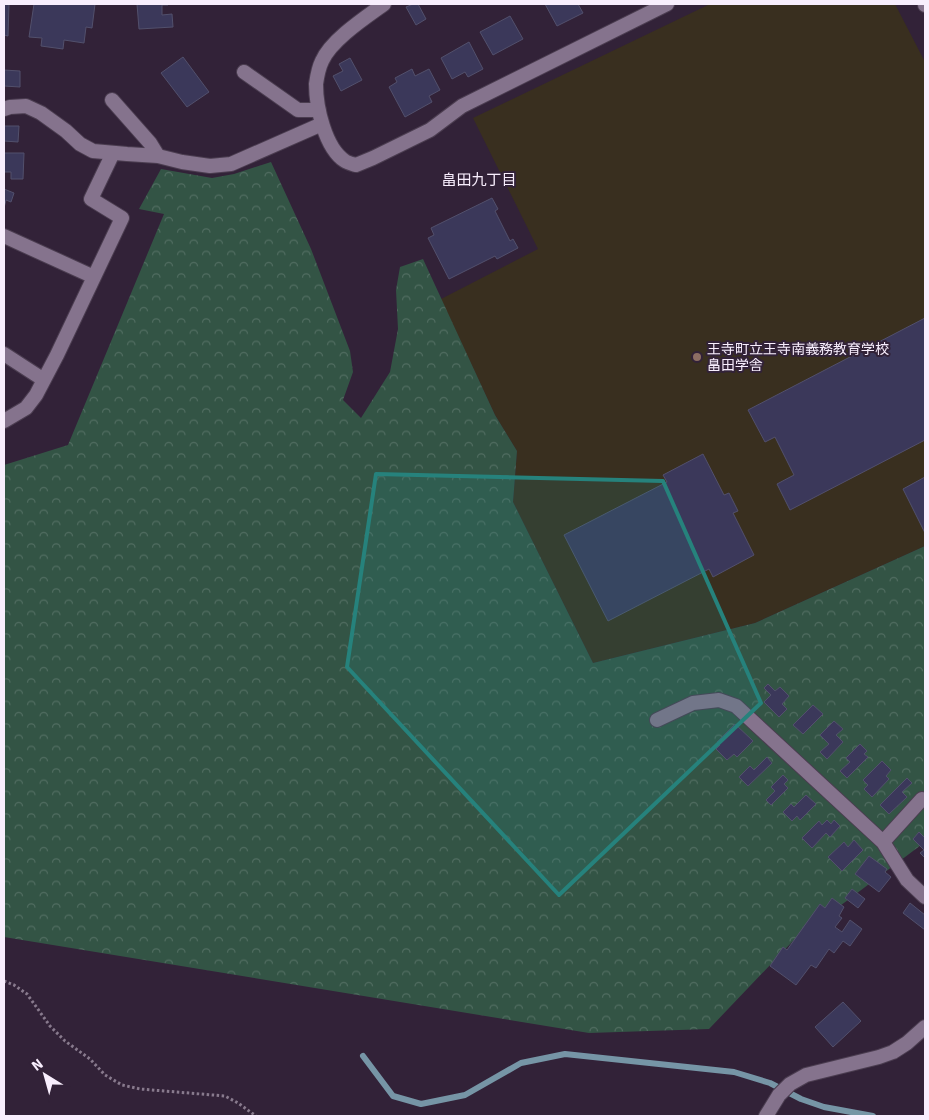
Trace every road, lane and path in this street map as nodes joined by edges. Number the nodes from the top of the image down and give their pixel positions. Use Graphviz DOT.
graph roads {
  1 [pos="384,4"];
  2 [pos="667,4"];
  3 [pos="244,72"];
  4 [pos="112,100"];
  5 [pos="4,109"];
  6 [pos="320,117"];
  7 [pos="113,153"];
  8 [pos="158,156"];
  9 [pos="4,236"];
  10 [pos="94,277"];
  11 [pos="4,354"];
  12 [pos="44,380"];
  13 [pos="4,421"];
  14 [pos="657,720"];
  15 [pos="922,799"];
  16 [pos="884,842"];
  17 [pos="925,897"];
  18 [pos="4,981"];
  19 [pos="925,1027"];
  20 [pos="256,1116"];
  21 [pos="766,1116"];
  1 -- 6 [label="street"];
  2 -- 6 [label="street"];
  3 -- 6 [label="street"];
  4 -- 8 [label="street"];
  5 -- 7 [label="street"];
  6 -- 8 [label="street"];
  7 -- 8 [label="street"];
  7 -- 10 [label="street"];
  9 -- 10 [label="street"];
  10 -- 12 [label="street"];
  11 -- 12 [label="street"];
  12 -- 13 [label="street"];
  14 -- 16 [label="street"];
  15 -- 16 [label="street"];
  16 -- 17 [label="street"];
  18 -- 20 [label="path"];
  19 -- 21 [label="street"];
}
